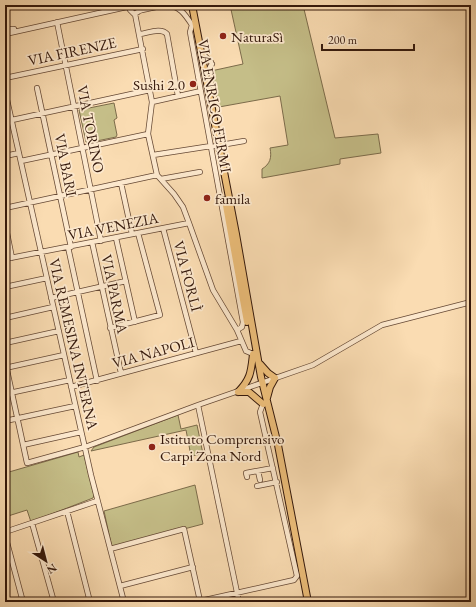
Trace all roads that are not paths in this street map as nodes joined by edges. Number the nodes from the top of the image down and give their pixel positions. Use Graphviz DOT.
graph roads {
  1 [pos="138,5"];
  2 [pos="165,5"];
  3 [pos="188,5"];
  4 [pos="192,5"];
  5 [pos="196,5"];
  6 [pos="133,10"];
  7 [pos="57,22"];
  8 [pos="192,25"];
  9 [pos="5,29"];
  10 [pos="25,29"];
  11 [pos="5,34"];
  12 [pos="140,34"];
  13 [pos="198,39"];
  14 [pos="143,49"];
  15 [pos="201,52"];
  16 [pos="66,65"];
  17 [pos="205,76"];
  18 [pos="5,78"];
  19 [pos="37,88"];
  20 [pos="150,90"];
  21 [pos="5,91"];
  22 [pos="201,91"];
  23 [pos="178,96"];
  24 [pos="152,102"];
  25 [pos="74,107"];
  26 [pos="43,112"];
  27 [pos="12,120"];
  28 [pos="148,134"];
  29 [pos="244,141"];
  30 [pos="214,146"];
  31 [pos="82,148"];
  32 [pos="19,153"];
  33 [pos="51,154"];
  34 [pos="153,155"];
  35 [pos="5,156"];
  36 [pos="21,161"];
  37 [pos="200,172"];
  38 [pos="157,175"];
  39 [pos="161,179"];
  40 [pos="121,183"];
  41 [pos="91,189"];
  42 [pos="60,196"];
  43 [pos="29,202"];
  44 [pos="5,208"];
  45 [pos="189,222"];
  46 [pos="5,223"];
  47 [pos="163,228"];
  48 [pos="138,233"];
  49 [pos="132,234"];
  50 [pos="116,238"];
  51 [pos="102,241"];
  52 [pos="92,242"];
  53 [pos="69,247"];
  54 [pos="41,252"];
  55 [pos="12,258"];
  56 [pos="5,259"];
  57 [pos="47,278"];
  58 [pos="126,281"];
  59 [pos="5,287"];
  60 [pos="102,287"];
  61 [pos="77,292"];
  62 [pos="51,298"];
  63 [pos="471,302"];
  64 [pos="53,307"];
  65 [pos="5,318"];
  66 [pos="135,322"];
  67 [pos="110,328"];
  68 [pos="237,330"];
  69 [pos="59,331"];
  70 [pos="241,341"];
  71 [pos="5,343"];
  72 [pos="196,353"];
  73 [pos="253,354"];
  74 [pos="64,355"];
  75 [pos="5,361"];
  76 [pos="258,361"];
  77 [pos="6,368"];
  78 [pos="121,373"];
  79 [pos="275,378"];
  80 [pos="70,380"];
  81 [pos="97,381"];
  82 [pos="261,383"];
  83 [pos="72,387"];
  84 [pos="238,392"];
  85 [pos="12,393"];
  86 [pos="5,394"];
  87 [pos="265,402"];
  88 [pos="198,404"];
  89 [pos="75,406"];
  90 [pos="17,419"];
  91 [pos="5,421"];
  92 [pos="81,432"];
  93 [pos="23,445"];
  94 [pos="85,447"];
  95 [pos="273,468"];
  96 [pos="258,471"];
  97 [pos="247,477"];
  98 [pos="260,480"];
  99 [pos="277,482"];
  100 [pos="257,486"];
  101 [pos="97,501"];
  102 [pos="67,511"];
  103 [pos="32,523"];
  104 [pos="5,534"];
  105 [pos="110,549"];
  106 [pos="193,567"];
  107 [pos="120,586"];
  108 [pos="237,592"];
  109 [pos="23,602"];
  110 [pos="54,602"];
  111 [pos="90,602"];
  112 [pos="124,602"];
  113 [pos="198,602"];
  114 [pos="239,602"];
  115 [pos="308,602"];
  1 -- 6 [label="street"];
  2 -- 6 [label="street"];
  2 -- 8 [label="street"];
  3 -- 8 [label="main road"];
  4 -- 13 [label="main road"];
  5 -- 13 [label="main road"];
  6 -- 7 [label="street"];
  6 -- 12 [label="street"];
  7 -- 10 [label="street"];
  7 -- 16 [label="street, VIA TORINO"];
  8 -- 22 [label="street, VIA ENRICO FERMI"];
  8 -- 30 [label="main road"];
  9 -- 10 [label="street"];
  10 -- 11 [label="street"];
  12 -- 14 [label="street"];
  12 -- 23 [label="street"];
  13 -- 15 [label="main road"];
  14 -- 16 [label="street, VIA FIRENZE"];
  14 -- 20 [label="street"];
  15 -- 17 [label="main road"];
  15 -- 17 [label="street"];
  16 -- 18 [label="street, VIA FIRENZE"];
  16 -- 25 [label="street, VIA TORINO"];
  17 -- 30 [label="main road"];
  19 -- 26 [label="street, VIA BARI"];
  20 -- 24 [label="street"];
  20 -- 25 [label="street"];
  21 -- 27 [label="street, VIA REMESINA INTERNA"];
  22 -- 23 [label="street"];
  22 -- 30 [label="street, VIA ENRICO FERMI"];
  23 -- 24 [label="street"];
  24 -- 28 [label="street"];
  25 -- 26 [label="street"];
  25 -- 31 [label="street, VIA TORINO"];
  26 -- 27 [label="street"];
  26 -- 33 [label="street, VIA BARI"];
  27 -- 32 [label="street, VIA REMESINA INTERNA"];
  28 -- 31 [label="street"];
  28 -- 34 [label="street"];
  29 -- 30 [label="street"];
  30 -- 34 [label="street"];
  30 -- 68 [label="street, VIA ENRICO FERMI"];
  30 -- 73 [label="main road"];
  30 -- 76 [label="main road"];
  31 -- 33 [label="street"];
  31 -- 41 [label="street, VIA TORINO"];
  32 -- 35 [label="street"];
  32 -- 36 [label="street, VIA REMESINA INTERNA"];
  33 -- 36 [label="street"];
  33 -- 42 [label="street, VIA BARI"];
  34 -- 38 [label="street"];
  36 -- 43 [label="street, VIA REMESINA INTERNA"];
  37 -- 39 [label="street"];
  38 -- 39 [label="street"];
  38 -- 40 [label="street"];
  39 -- 45 [label="street"];
  40 -- 41 [label="street"];
  40 -- 49 [label="street"];
  41 -- 42 [label="street"];
  41 -- 51 [label="street, VIA TORINO"];
  42 -- 43 [label="street"];
  42 -- 53 [label="street, VIA BARI"];
  43 -- 44 [label="street"];
  43 -- 54 [label="street, VIA REMESINA INTERNA"];
  45 -- 47 [label="street, VIA VENEZIA"];
  45 -- 68 [label="street"];
  46 -- 55 [label="street"];
  47 -- 48 [label="street, VIA VENEZIA"];
  47 -- 72 [label="street, VIA FORLÌ"];
  48 -- 49 [label="street, VIA VENEZIA"];
  48 -- 66 [label="street"];
  49 -- 50 [label="street, VIA VENEZIA"];
  50 -- 51 [label="street, VIA VENEZIA"];
  50 -- 58 [label="street"];
  51 -- 52 [label="street, VIA VENEZIA"];
  52 -- 53 [label="street, VIA VENEZIA"];
  52 -- 60 [label="street, VIA PARMA"];
  53 -- 54 [label="street, VIA VENEZIA"];
  53 -- 61 [label="street, VIA BARI"];
  54 -- 55 [label="street, VIA VENEZIA"];
  54 -- 57 [label="street, VIA REMESINA INTERNA"];
  55 -- 56 [label="street, VIA VENEZIA"];
  57 -- 59 [label="street"];
  57 -- 62 [label="street, VIA REMESINA INTERNA"];
  58 -- 60 [label="street"];
  58 -- 66 [label="street"];
  60 -- 61 [label="street"];
  60 -- 67 [label="street, VIA PARMA"];
  61 -- 62 [label="street"];
  61 -- 81 [label="street, VIA BARI"];
  62 -- 64 [label="street, VIA REMESINA INTERNA"];
  63 -- 79 [label="street"];
  64 -- 65 [label="street"];
  64 -- 69 [label="street, VIA REMESINA INTERNA"];
  66 -- 67 [label="street"];
  67 -- 78 [label="street, VIA PARMA"];
  68 -- 70 [label="street"];
  69 -- 71 [label="street"];
  69 -- 74 [label="street, VIA REMESINA INTERNA"];
  70 -- 72 [label="street, VIA NAPOLI"];
  70 -- 73 [label="street"];
  72 -- 78 [label="street, VIA NAPOLI"];
  73 -- 82 [label="main road"];
  73 -- 84 [label="main road"];
  74 -- 77 [label="street"];
  74 -- 80 [label="street, VIA REMESINA INTERNA"];
  75 -- 77 [label="street"];
  76 -- 79 [label="main road"];
  76 -- 82 [label="main road"];
  77 -- 85 [label="street"];
  78 -- 81 [label="street, VIA NAPOLI"];
  79 -- 82 [label="street"];
  79 -- 87 [label="main road"];
  80 -- 83 [label="street, VIA REMESINA INTERNA"];
  80 -- 85 [label="street"];
  81 -- 83 [label="street, VIA NAPOLI"];
  82 -- 84 [label="street"];
  82 -- 87 [label="main road"];
  83 -- 89 [label="street, VIA REMESINA INTERNA"];
  84 -- 87 [label="main road"];
  84 -- 88 [label="street"];
  85 -- 86 [label="street"];
  85 -- 90 [label="street"];
  87 -- 95 [label="street"];
  87 -- 115 [label="main road"];
  88 -- 94 [label="street"];
  88 -- 108 [label="street"];
  89 -- 90 [label="street"];
  89 -- 92 [label="street, VIA REMESINA INTERNA"];
  90 -- 91 [label="street"];
  90 -- 93 [label="street"];
  92 -- 93 [label="street"];
  92 -- 94 [label="street, VIA REMESINA INTERNA"];
  93 -- 94 [label="street"];
  94 -- 101 [label="street, VIA REMESINA INTERNA"];
  95 -- 96 [label="street"];
  95 -- 99 [label="street"];
  96 -- 97 [label="street"];
  96 -- 98 [label="street"];
  99 -- 100 [label="street"];
  99 -- 108 [label="street"];
  101 -- 102 [label="street"];
  101 -- 105 [label="street, VIA REMESINA INTERNA"];
  102 -- 103 [label="street"];
  102 -- 111 [label="street"];
  103 -- 104 [label="street"];
  103 -- 110 [label="street"];
  104 -- 109 [label="street"];
  105 -- 106 [label="street"];
  105 -- 107 [label="street, VIA REMESINA INTERNA"];
  106 -- 107 [label="street"];
  106 -- 113 [label="street"];
  107 -- 112 [label="street, VIA REMESINA INTERNA"];
  108 -- 113 [label="street"];
  108 -- 114 [label="street"];
}
